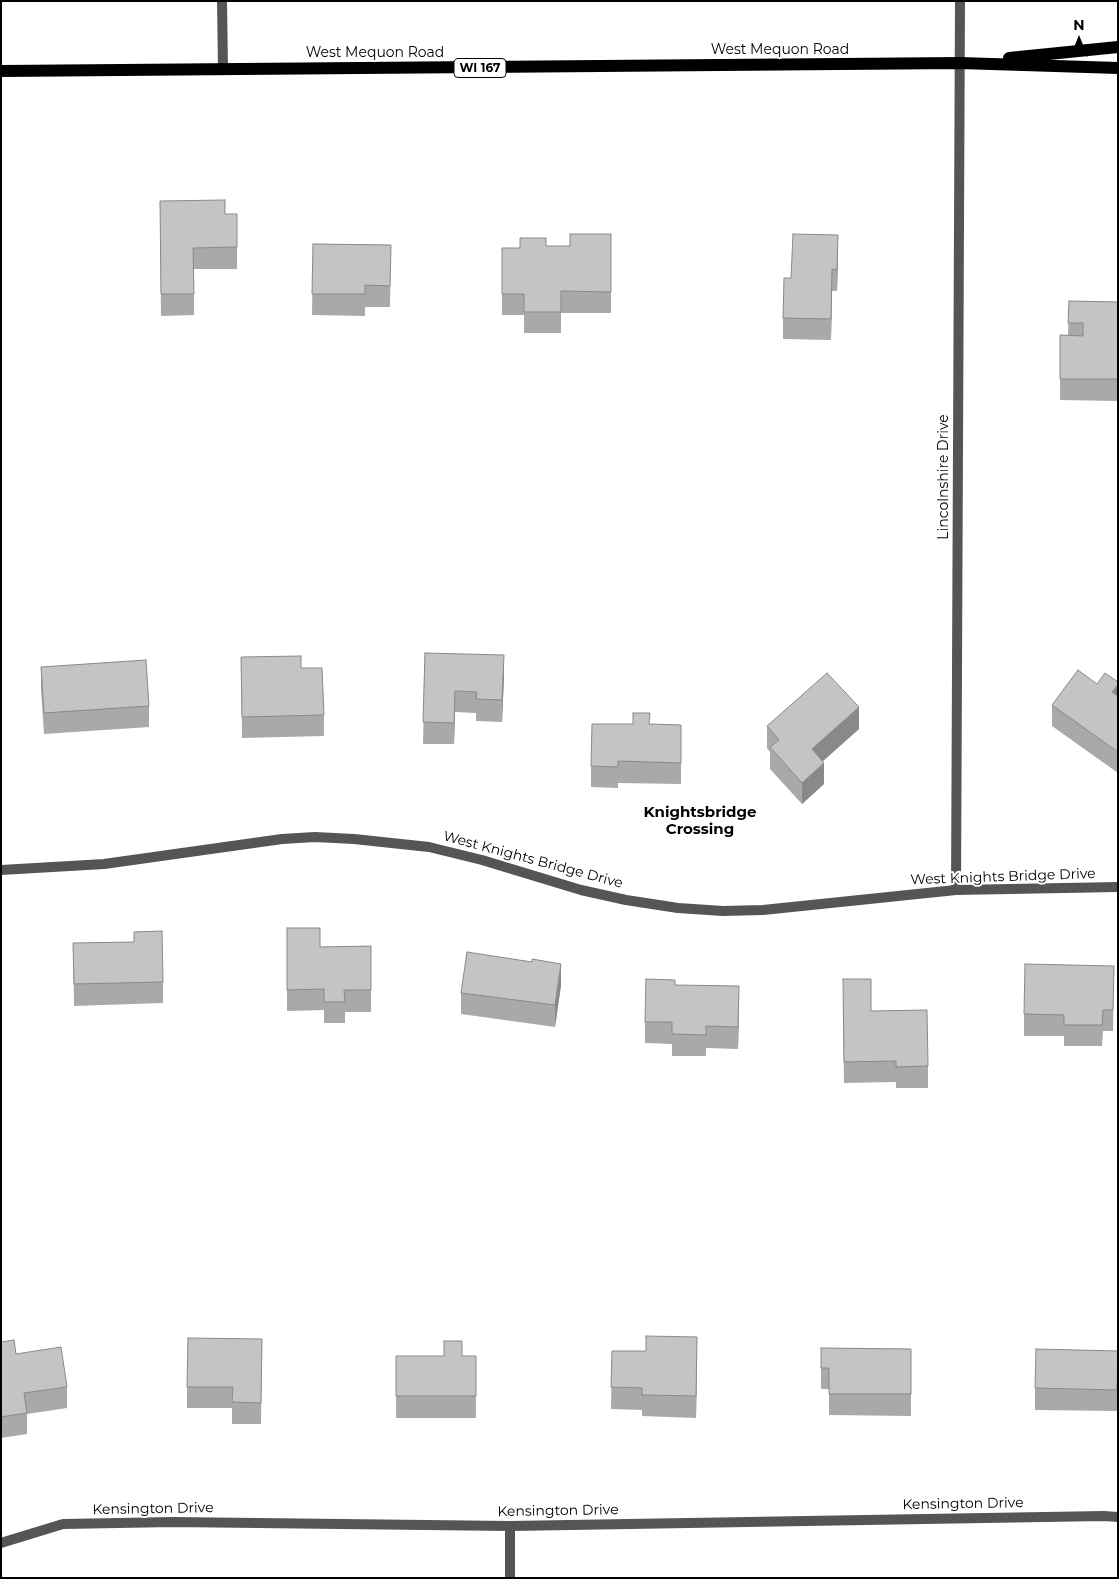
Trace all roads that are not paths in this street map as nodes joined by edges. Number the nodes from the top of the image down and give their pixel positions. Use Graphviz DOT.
graph roads {
  1 [pos="222,1"];
  2 [pos="960,1"];
  3 [pos="1118,47"];
  4 [pos="960,64"];
  5 [pos="1118,68"];
  6 [pos="223,70"];
  7 [pos="1,72"];
  8 [pos="1,870"];
  9 [pos="1118,887"];
  10 [pos="956,890"];
  11 [pos="1118,1517"];
  12 [pos="510,1526"];
  13 [pos="1,1543"];
  14 [pos="510,1578"];
  1 -- 6 [label="street"];
  2 -- 4 [label="street, Lincolnshire Drive"];
  3 -- 4 [label="main road, West Mequon Road / WI 167"];
  4 -- 5 [label="main road, West Mequon Road / WI 167"];
  4 -- 6 [label="main road, West Mequon Road / WI 167"];
  4 -- 10 [label="street, Lincolnshire Drive"];
  6 -- 7 [label="main road, West Mequon Road / WI 167"];
  8 -- 10 [label="street, West Knights Bridge Drive"];
  9 -- 10 [label="street, West Knights Bridge Drive"];
  11 -- 12 [label="street, Kensington Drive"];
  12 -- 13 [label="street, Kensington Drive"];
  12 -- 14 [label="street"];
}
